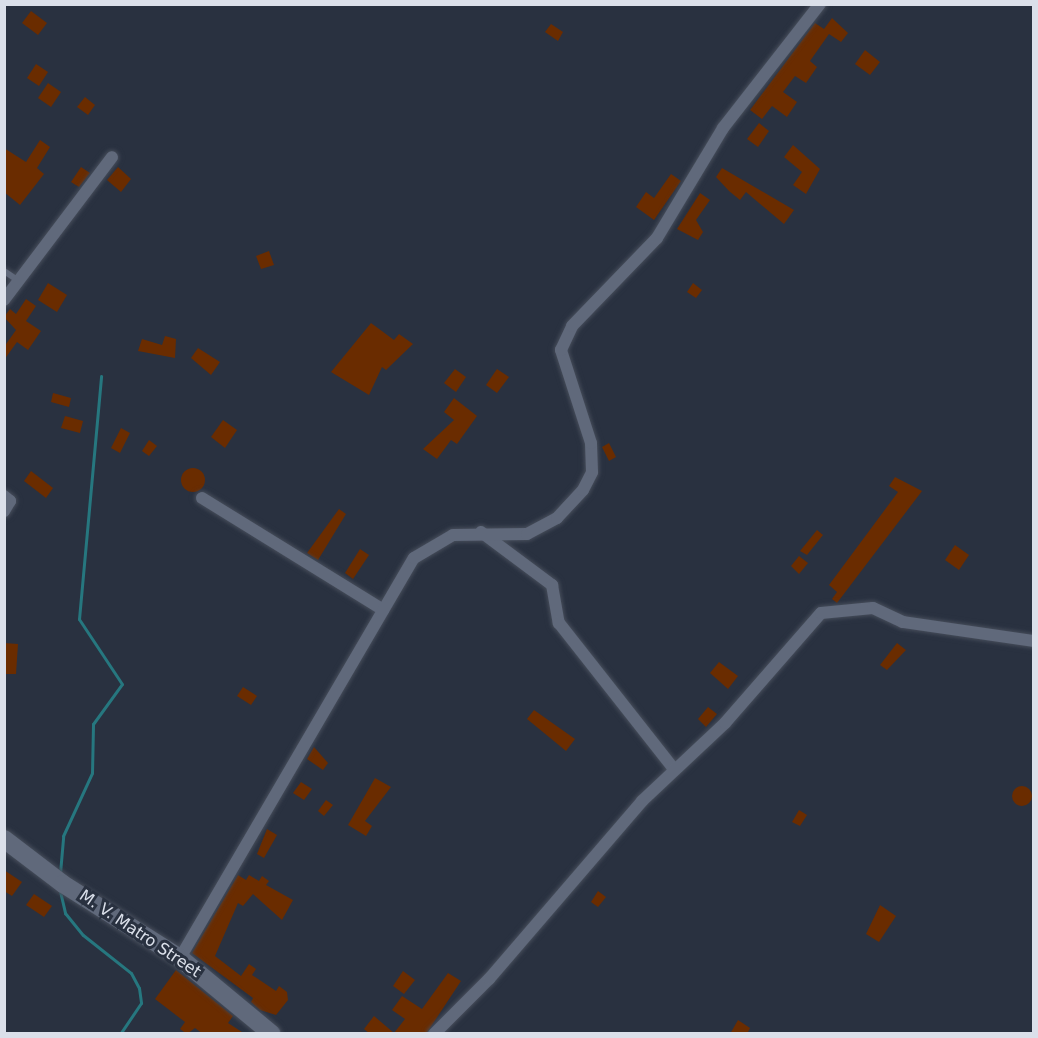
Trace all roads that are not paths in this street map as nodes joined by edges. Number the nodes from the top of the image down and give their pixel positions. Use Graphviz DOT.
graph roads {
  1 [pos="820,4"];
  2 [pos="112,157"];
  3 [pos="4,271"];
  4 [pos="19,281"];
  5 [pos="4,300"];
  6 [pos="4,496"];
  7 [pos="202,498"];
  8 [pos="4,511"];
  9 [pos="481,531"];
  10 [pos="383,610"];
  11 [pos="1034,641"];
  12 [pos="674,769"];
  13 [pos="4,839"];
  14 [pos="180,958"];
  15 [pos="272,1034"];
  16 [pos="434,1034"];
  1 -- 9 [label="street"];
  2 -- 4 [label="street"];
  3 -- 4 [label="lane"];
  4 -- 5 [label="street"];
  6 -- 8 [label="street"];
  7 -- 10 [label="street"];
  9 -- 10 [label="street"];
  9 -- 12 [label="street"];
  10 -- 14 [label="street"];
  11 -- 12 [label="street"];
  12 -- 16 [label="street"];
  13 -- 14 [label="street, M. V. Matro Street"];
  14 -- 15 [label="street, M. V. Matro Street"];
}
